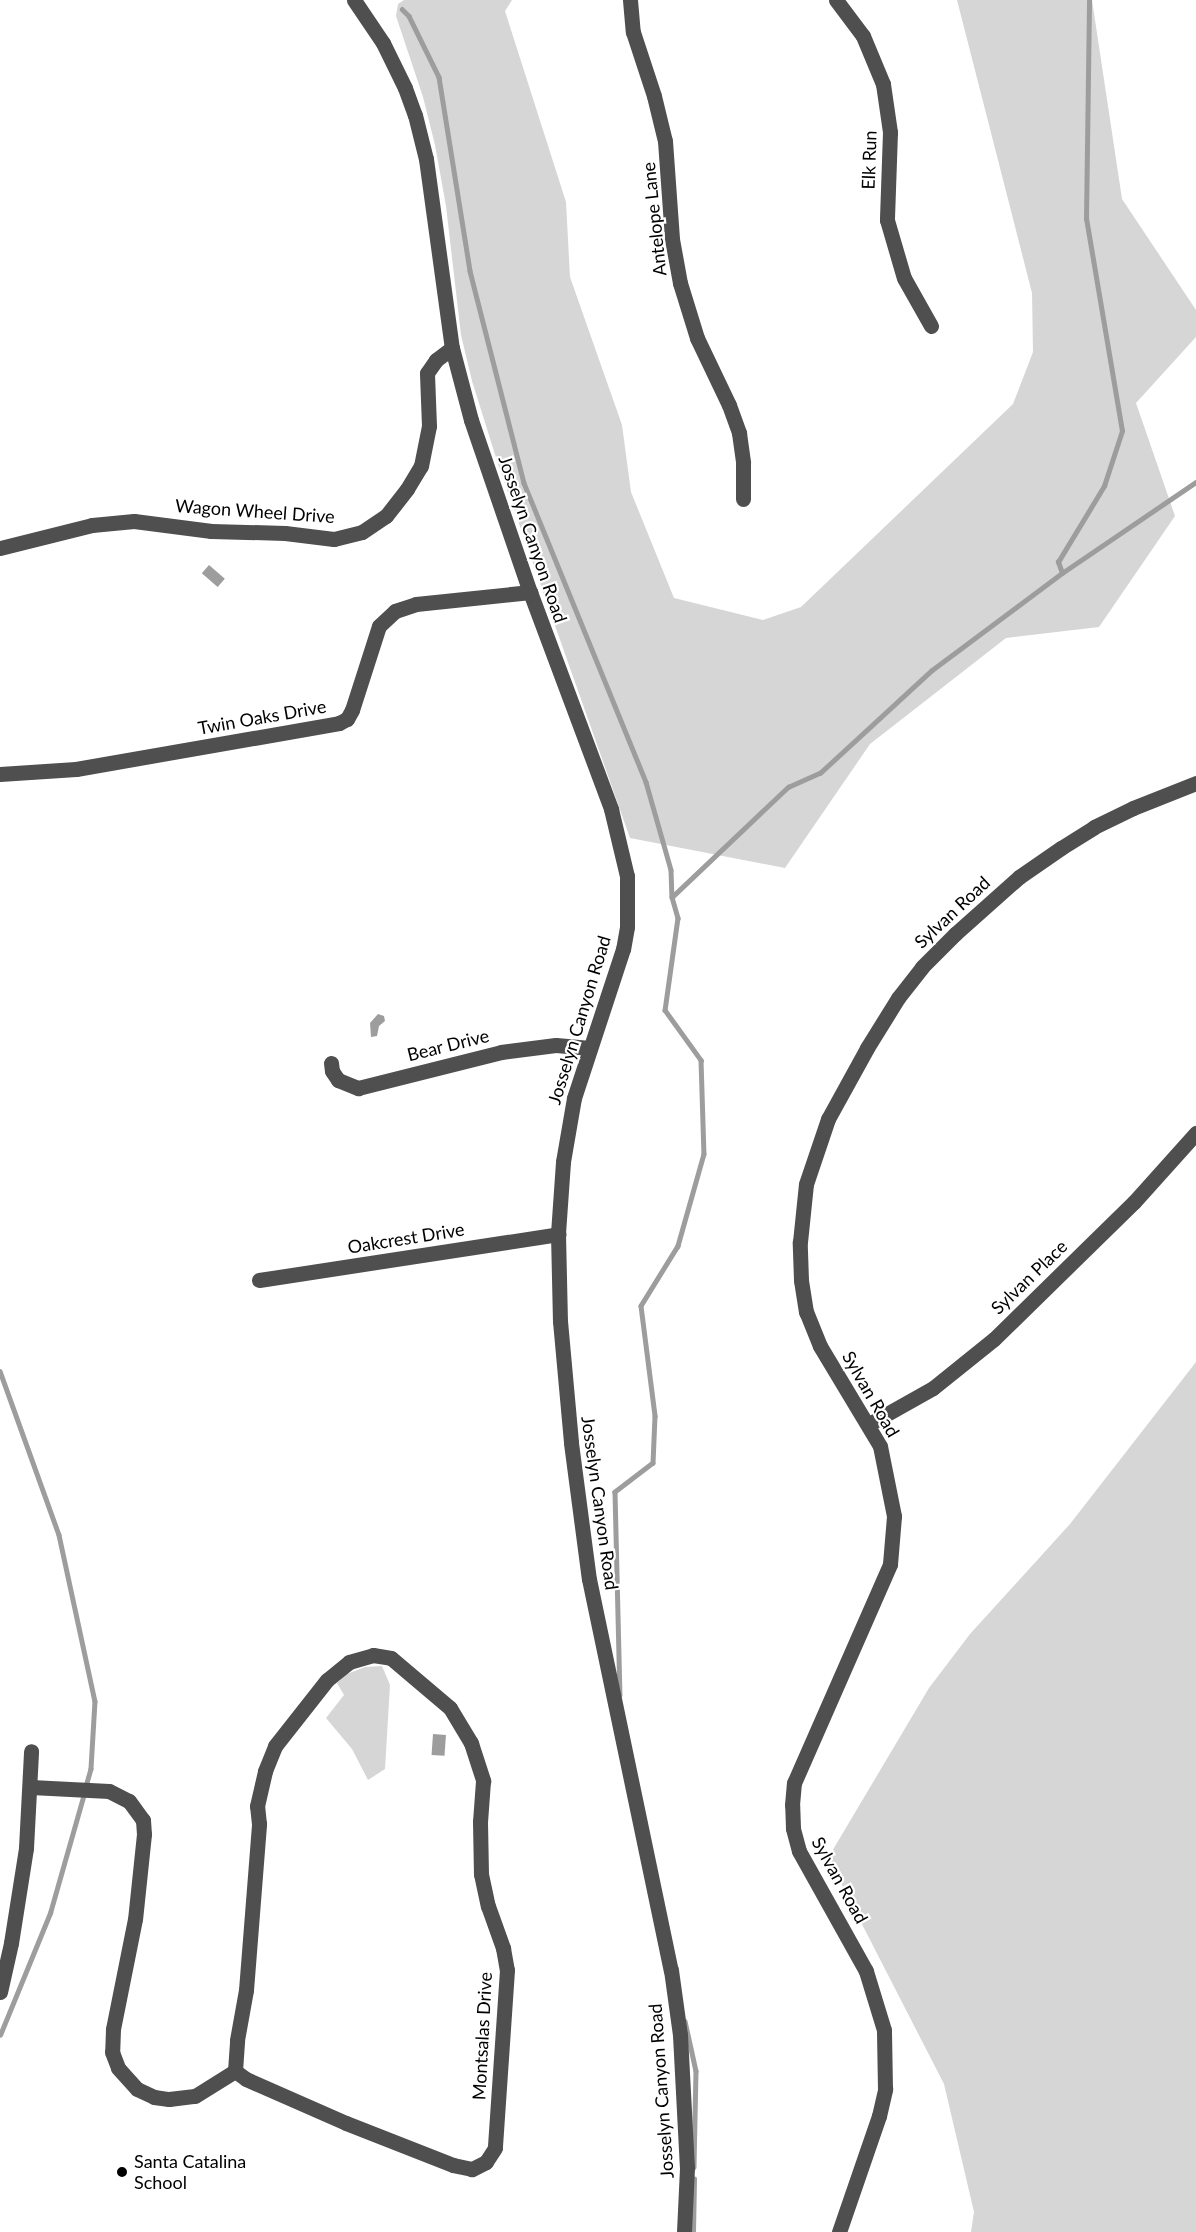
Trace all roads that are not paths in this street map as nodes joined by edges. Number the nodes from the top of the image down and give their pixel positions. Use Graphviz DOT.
graph roads {
  1 [pos="630,0"];
  2 [pos="836,0"];
  3 [pos="361,3"];
  4 [pos="931,326"];
  5 [pos="452,348"];
  6 [pos="743,499"];
  7 [pos="0,548"];
  8 [pos="530,592"];
  9 [pos="0,774"];
  10 [pos="1196,783"];
  11 [pos="590,1048"];
  12 [pos="331,1063"];
  13 [pos="1196,1133"];
  14 [pos="558,1234"];
  15 [pos="259,1280"];
  16 [pos="869,1424"];
  17 [pos="31,1752"];
  18 [pos="31,1787"];
  19 [pos="0,1992"];
  20 [pos="235,2071"];
  21 [pos="684,2232"];
  22 [pos="839,2232"];
  1 -- 6 [label="street, Antelope Lane"];
  2 -- 4 [label="street, Elk Run"];
  3 -- 5 [label="street, Josselyn Canyon Road"];
  5 -- 7 [label="street, Wagon Wheel Drive"];
  5 -- 8 [label="street, Josselyn Canyon Road"];
  8 -- 9 [label="street, Twin Oaks Drive"];
  8 -- 11 [label="street, Josselyn Canyon Road"];
  10 -- 16 [label="street, Sylvan Road"];
  11 -- 12 [label="street, Bear Drive"];
  11 -- 14 [label="street, Josselyn Canyon Road"];
  13 -- 16 [label="street, Sylvan Place"];
  14 -- 15 [label="street, Oakcrest Drive"];
  14 -- 21 [label="street, Josselyn Canyon Road"];
  16 -- 22 [label="street, Sylvan Road"];
  17 -- 18 [label="street"];
  18 -- 19 [label="street"];
  18 -- 20 [label="street"];
  20 -- 20 [label="street, Montsalas Drive"];
}
